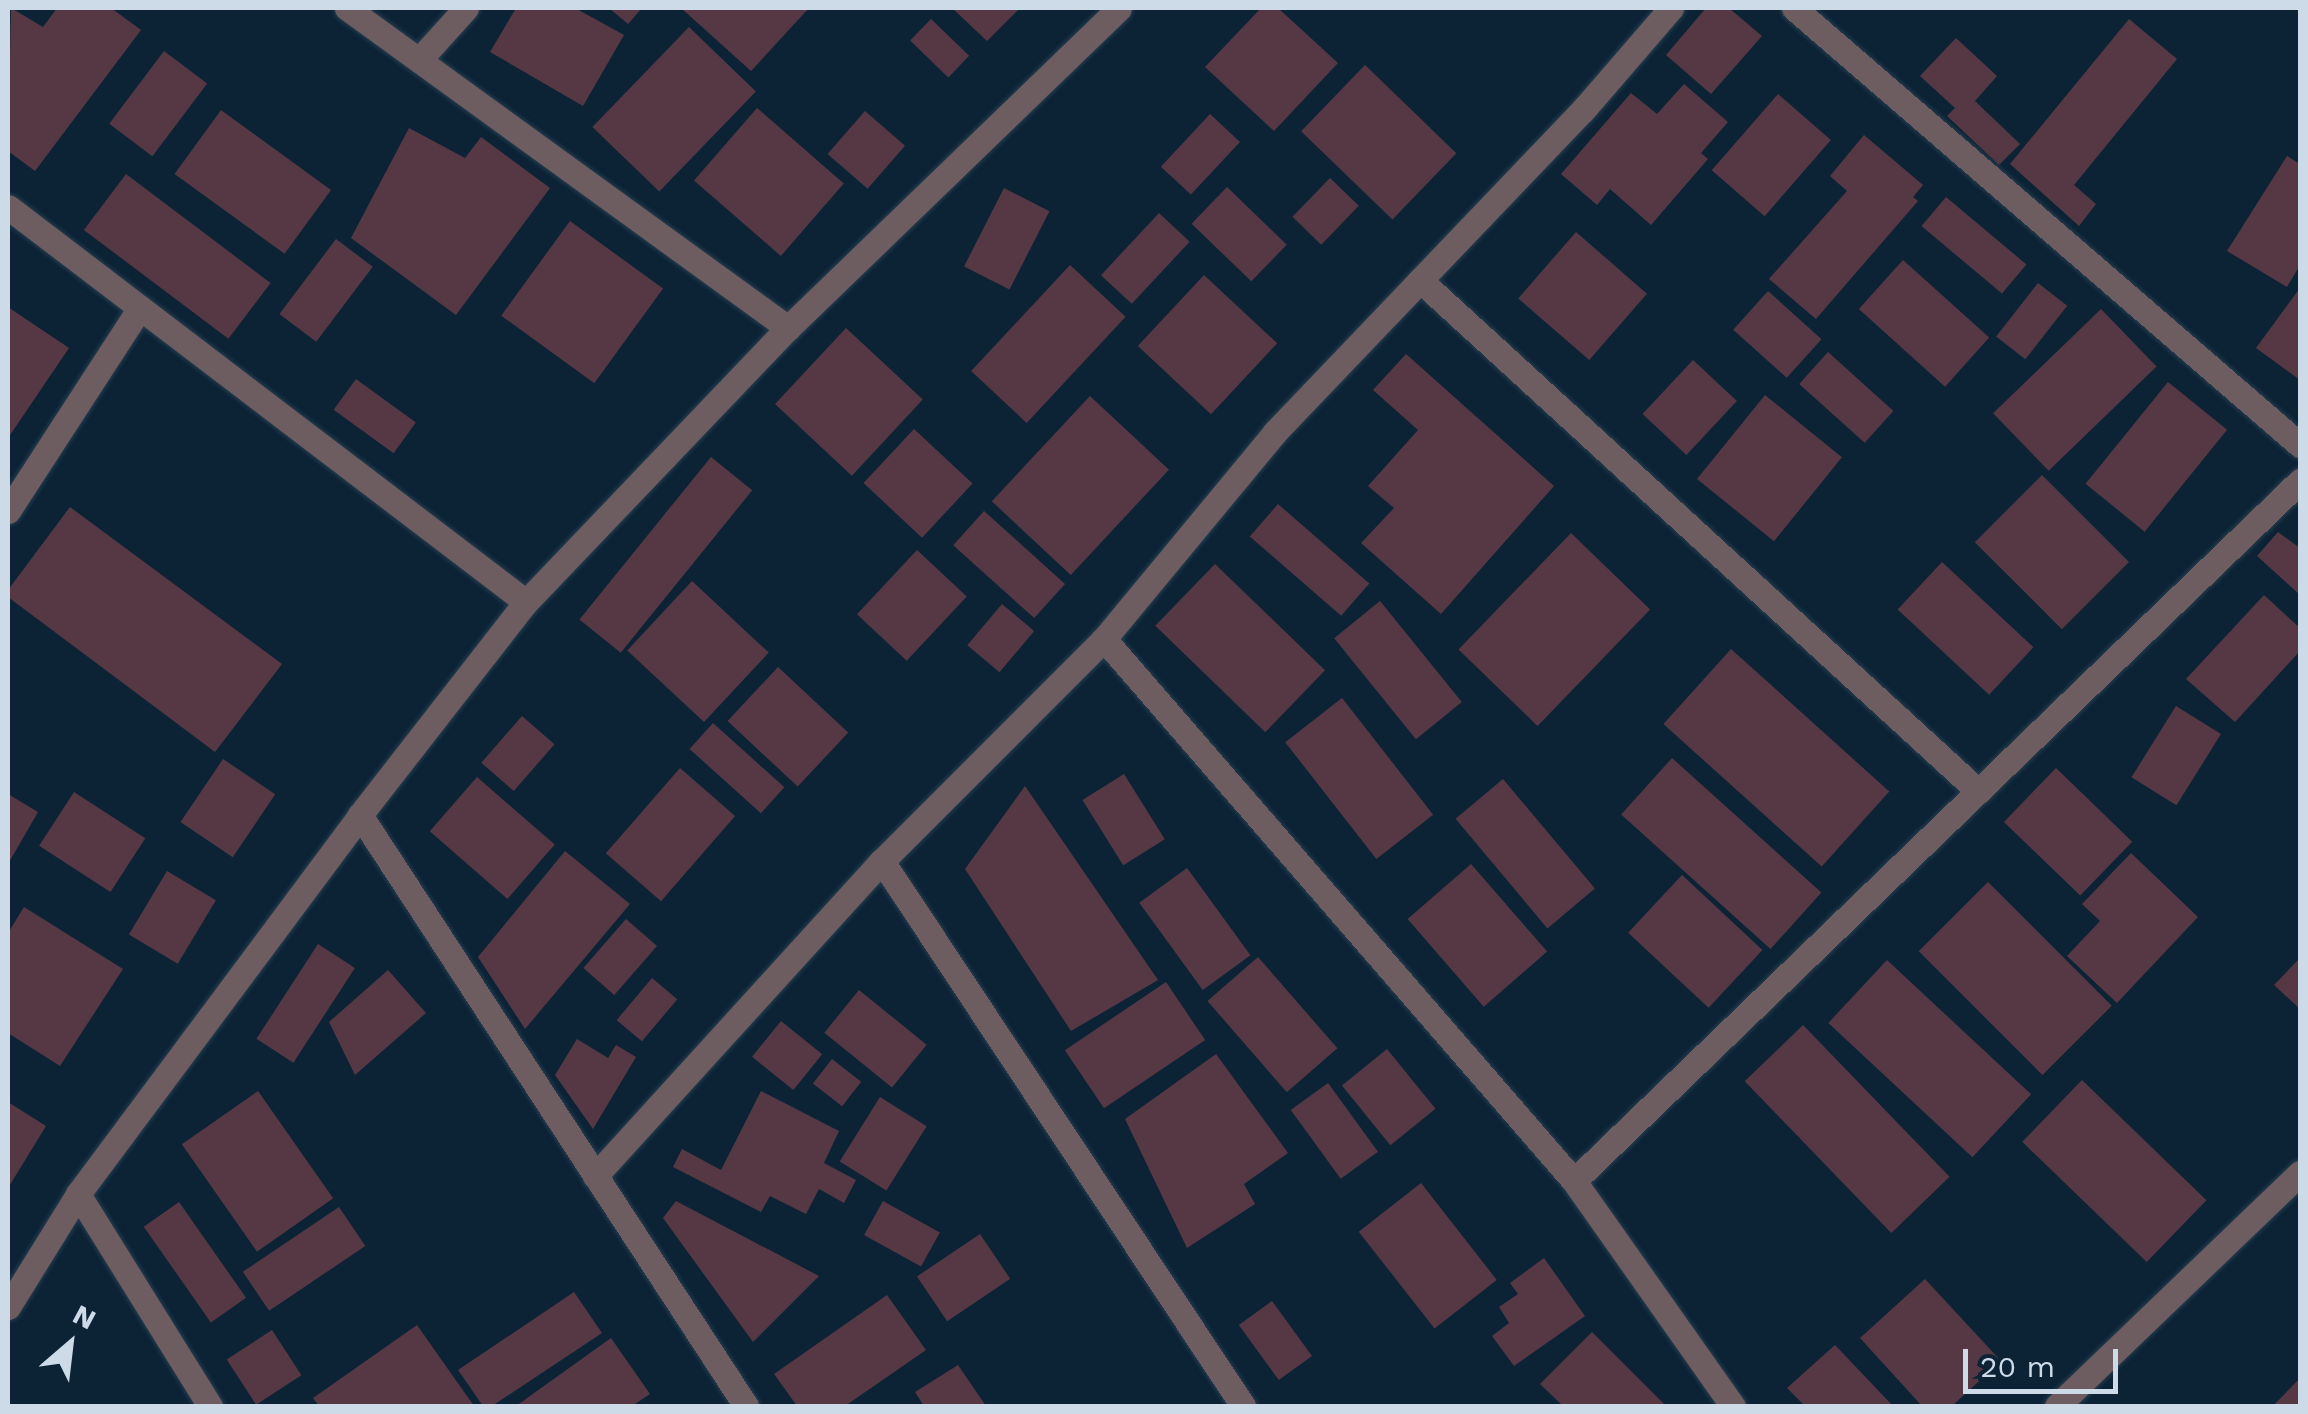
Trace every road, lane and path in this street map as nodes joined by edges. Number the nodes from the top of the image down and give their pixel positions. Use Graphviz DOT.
graph roads {
  1 [pos="346,8"];
  2 [pos="466,8"];
  3 [pos="1119,8"];
  4 [pos="1671,8"];
  5 [pos="1794,8"];
  6 [pos="419,60"];
  7 [pos="8,207"];
  8 [pos="1420,280"];
  9 [pos="140,308"];
  10 [pos="788,328"];
  11 [pos="2300,445"];
  12 [pos="2300,481"];
  13 [pos="8,510"];
  14 [pos="526,602"];
  15 [pos="1104,639"];
  16 [pos="1978,790"];
  17 [pos="360,815"];
  18 [pos="882,861"];
  19 [pos="2300,1173"];
  20 [pos="596,1176"];
  21 [pos="1574,1182"];
  22 [pos="78,1194"];
  23 [pos="8,1307"];
  24 [pos="210,1406"];
  25 [pos="746,1406"];
  26 [pos="1243,1406"];
  27 [pos="1733,1406"];
  28 [pos="2057,1406"];
  1 -- 6 [label="street"];
  2 -- 6 [label="street"];
  3 -- 10 [label="street"];
  4 -- 8 [label="street"];
  5 -- 11 [label="street"];
  6 -- 10 [label="street"];
  7 -- 9 [label="street"];
  8 -- 15 [label="street"];
  8 -- 16 [label="street"];
  9 -- 13 [label="street"];
  9 -- 14 [label="street"];
  10 -- 14 [label="street"];
  12 -- 16 [label="street"];
  14 -- 17 [label="street"];
  15 -- 18 [label="street"];
  15 -- 21 [label="street"];
  16 -- 21 [label="street"];
  17 -- 20 [label="street"];
  17 -- 22 [label="street"];
  18 -- 20 [label="street"];
  18 -- 26 [label="street"];
  19 -- 28 [label="street"];
  20 -- 25 [label="street"];
  21 -- 27 [label="street"];
  22 -- 23 [label="street"];
  22 -- 24 [label="street"];
}
